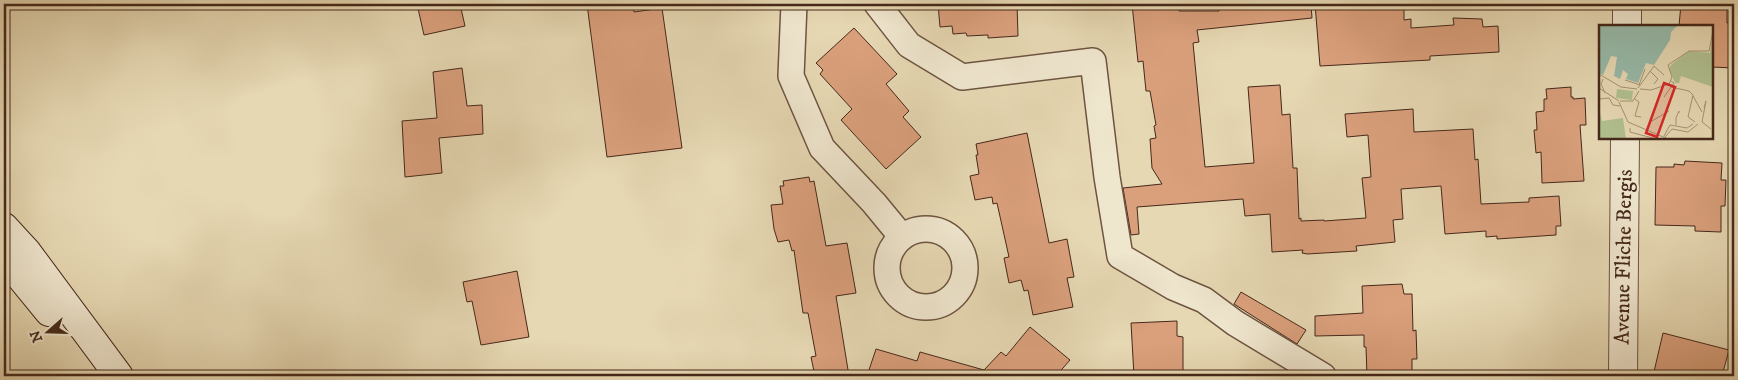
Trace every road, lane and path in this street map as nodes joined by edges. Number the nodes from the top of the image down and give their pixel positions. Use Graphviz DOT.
graph roads {
  1 [pos="794,4"];
  2 [pos="877,4"];
  3 [pos="1627,4"];
  4 [pos="1627,25"];
  5 [pos="1625,139"];
  6 [pos="4,227"];
  7 [pos="902,237"];
  8 [pos="4,257"];
  9 [pos="100,376"];
  10 [pos="119,376"];
  11 [pos="1323,376"];
  12 [pos="1623,376"];
  1 -- 7 [label="street"];
  2 -- 11 [label="street"];
  3 -- 4 [label="main road"];
  5 -- 12 [label="main road, Avenue Fliche Bergis"];
  6 -- 10 [label="main road"];
  8 -- 9 [label="main road"];
}
